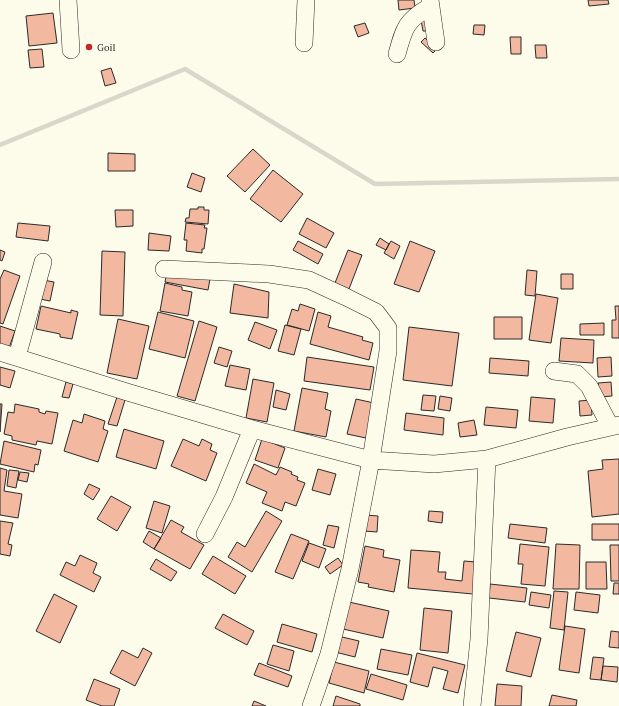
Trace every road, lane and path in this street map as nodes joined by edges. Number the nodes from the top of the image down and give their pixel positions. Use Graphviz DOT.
graph roads {
  1 [pos="68,0"];
  2 [pos="306,0"];
  3 [pos="430,3"];
  4 [pos="436,42"];
  5 [pos="304,43"];
  6 [pos="71,50"];
  7 [pos="397,54"];
  8 [pos="43,262"];
  9 [pos="164,269"];
  10 [pos="0,352"];
  11 [pos="17,357"];
  12 [pos="554,371"];
  13 [pos="614,426"];
  14 [pos="252,429"];
  15 [pos="487,459"];
  16 [pos="371,460"];
  17 [pos="205,534"];
  18 [pos="311,706"];
  19 [pos="472,706"];
  1 -- 6 [label="street"];
  2 -- 5 [label="street"];
  3 -- 4 [label="street"];
  3 -- 7 [label="street"];
  8 -- 11 [label="street"];
  9 -- 16 [label="street"];
  10 -- 11 [label="street"];
  11 -- 14 [label="street"];
  12 -- 13 [label="street"];
  13 -- 15 [label="street"];
  14 -- 16 [label="street"];
  14 -- 17 [label="street"];
  15 -- 16 [label="street"];
  15 -- 19 [label="street"];
  16 -- 18 [label="street"];
}
